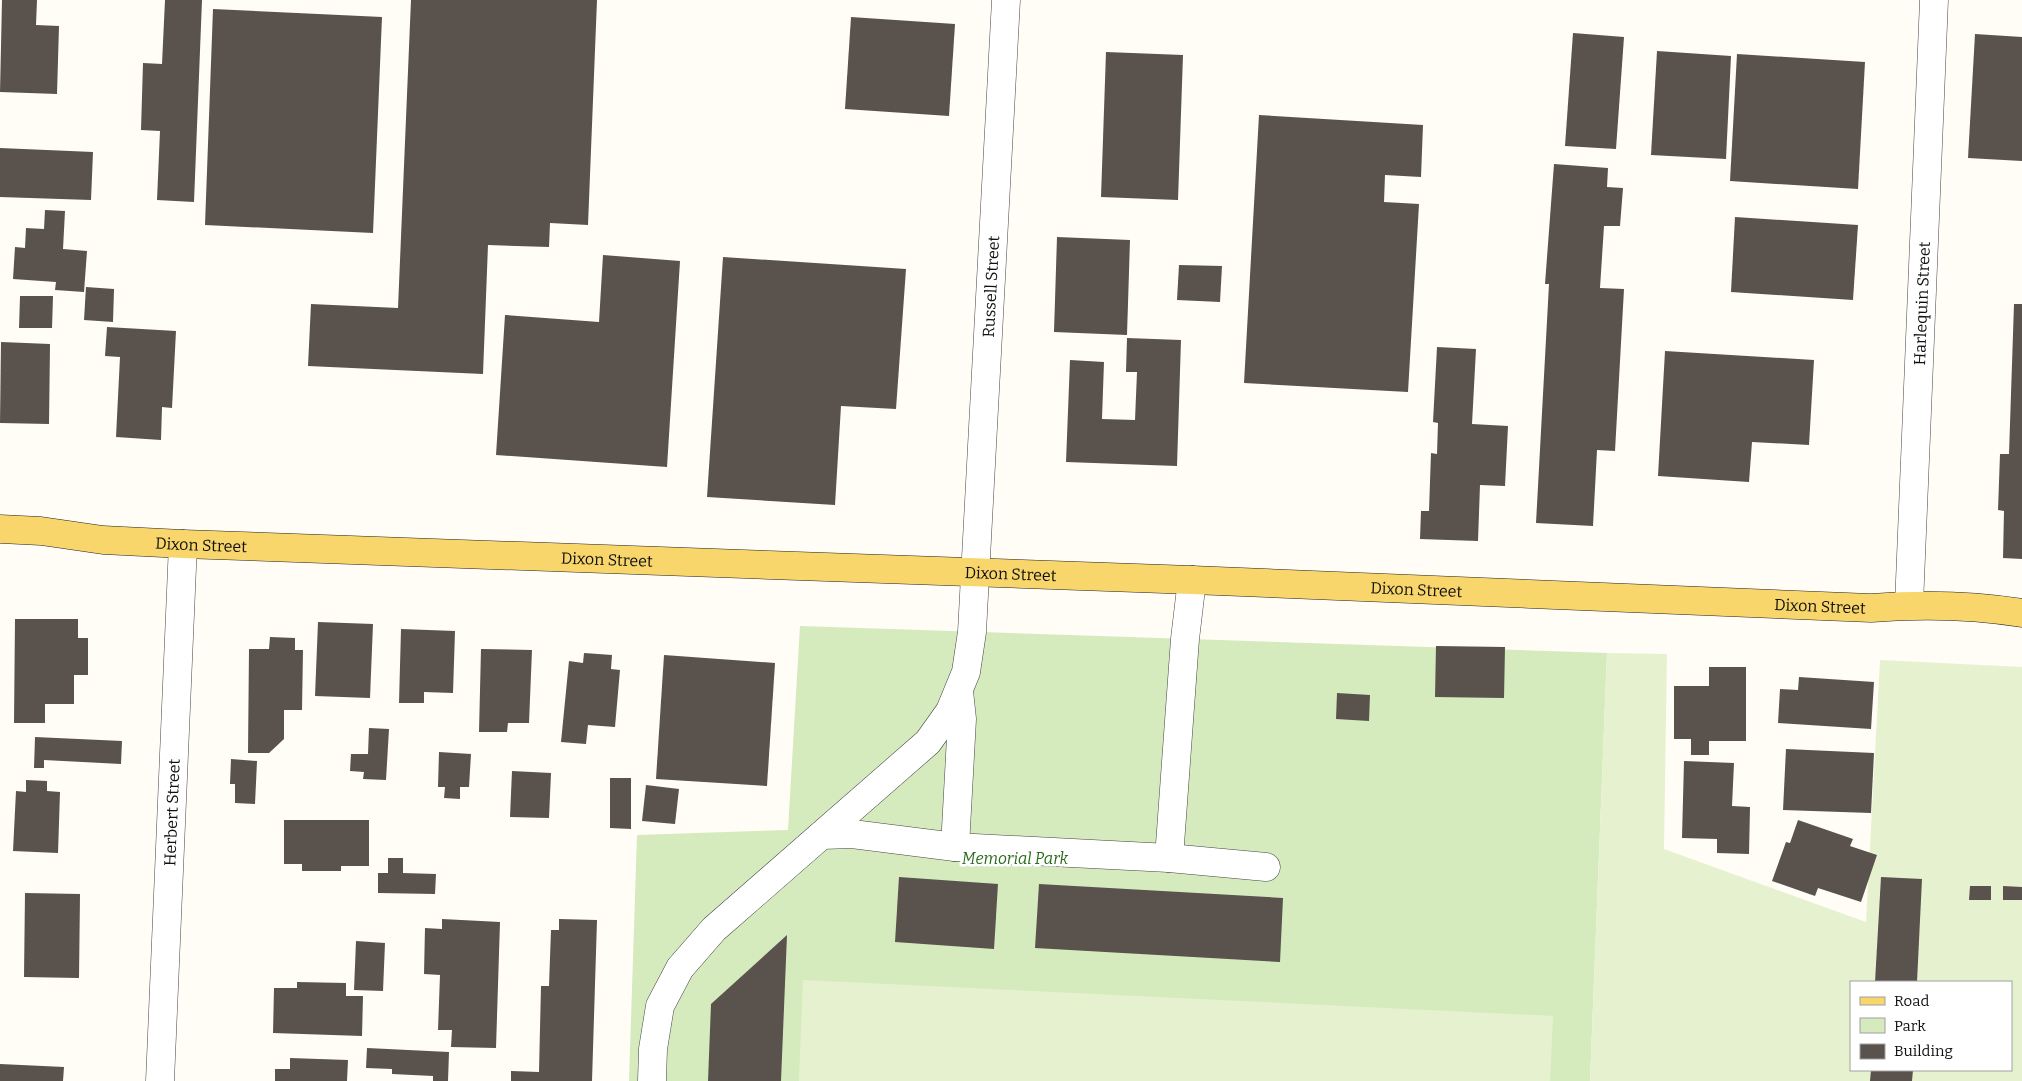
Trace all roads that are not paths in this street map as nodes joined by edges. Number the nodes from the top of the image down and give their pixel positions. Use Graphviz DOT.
graph roads {
  1 [pos="1006,0"];
  2 [pos="1934,0"];
  3 [pos="0,529"];
  4 [pos="183,544"];
  5 [pos="974,572"];
  6 [pos="1192,580"];
  7 [pos="1909,605"];
  8 [pos="2022,613"];
  9 [pos="959,690"];
  10 [pos="822,835"];
  11 [pos="955,846"];
  12 [pos="1169,858"];
  13 [pos="1266,867"];
  14 [pos="160,1081"];
  15 [pos="652,1081"];
  1 -- 5 [label="street, Russell Street"];
  2 -- 7 [label="street, Harlequin Street"];
  3 -- 4 [label="main road, Dixon Street"];
  4 -- 5 [label="main road, Dixon Street"];
  4 -- 14 [label="street, Herbert Street"];
  5 -- 6 [label="main road, Dixon Street"];
  5 -- 9 [label="street, Russell Street"];
  6 -- 7 [label="main road, Dixon Street"];
  6 -- 12 [label="street"];
  7 -- 8 [label="main road, Dixon Street"];
  9 -- 10 [label="street, Russell Street"];
  9 -- 11 [label="street"];
  10 -- 11 [label="street"];
  10 -- 15 [label="street, Russell Street"];
  11 -- 12 [label="street"];
  12 -- 13 [label="street"];
}
